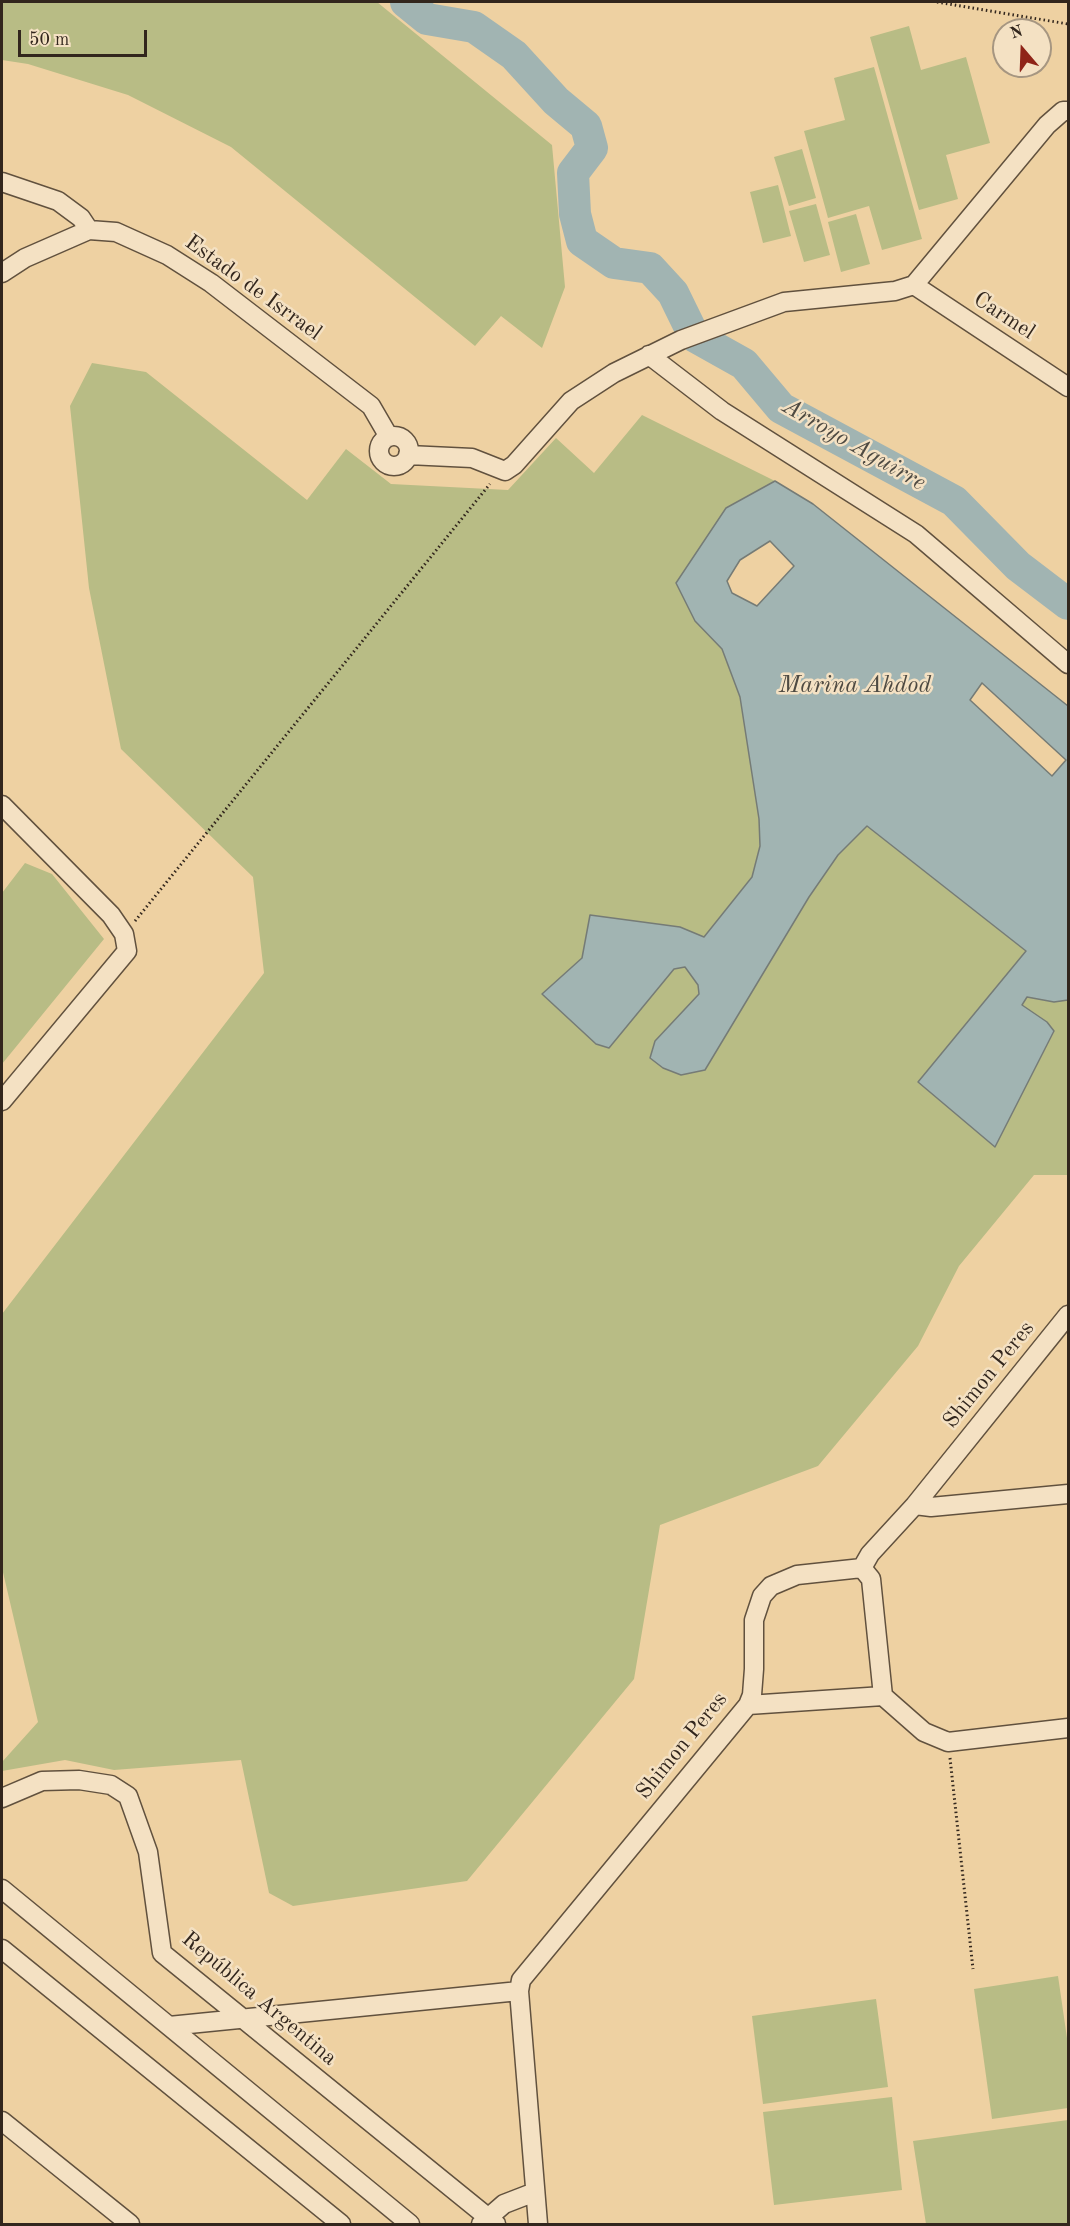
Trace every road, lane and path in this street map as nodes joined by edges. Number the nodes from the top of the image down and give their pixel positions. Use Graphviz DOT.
graph roads {
  1 [pos="937,2"];
  2 [pos="1068,24"];
  3 [pos="1066,111"];
  4 [pos="2,182"];
  5 [pos="89,230"];
  6 [pos="2,273"];
  7 [pos="914,285"];
  8 [pos="649,355"];
  9 [pos="1068,387"];
  10 [pos="389,437"];
  11 [pos="408,455"];
  12 [pos="505,471"];
  13 [pos="1068,664"];
  14 [pos="2,805"];
  15 [pos="124,934"];
  16 [pos="2,1101"];
  17 [pos="1068,1315"];
  18 [pos="1068,1494"];
  19 [pos="915,1505"];
  20 [pos="862,1568"];
  21 [pos="883,1696"];
  22 [pos="748,1706"];
  23 [pos="1068,1728"];
  24 [pos="948,1742"];
  25 [pos="2,1798"];
  26 [pos="2,1889"];
  27 [pos="2,1948"];
  28 [pos="973,1969"];
  29 [pos="519,1991"];
  30 [pos="244,2018"];
  31 [pos="169,2026"];
  32 [pos="2,2121"];
  33 [pos="534,2192"];
  34 [pos="488,2222"];
  35 [pos="130,2224"];
  36 [pos="341,2224"];
  37 [pos="410,2224"];
  38 [pos="538,2224"];
  1 -- 2 [label="path"];
  3 -- 7 [label="street"];
  4 -- 5 [label="street"];
  5 -- 6 [label="street"];
  5 -- 10 [label="street, Estado de Isrrael"];
  7 -- 8 [label="street"];
  7 -- 9 [label="street, Carmel"];
  8 -- 12 [label="street"];
  8 -- 13 [label="street"];
  10 -- 11 [label="street"];
  10 -- 11 [label="street"];
  11 -- 12 [label="street"];
  12 -- 15 [label="path"];
  14 -- 15 [label="street"];
  15 -- 16 [label="street"];
  17 -- 19 [label="street, Shimon Peres"];
  18 -- 19 [label="street"];
  19 -- 20 [label="street, Shimon Peres"];
  20 -- 21 [label="street"];
  20 -- 22 [label="street, Shimon Peres"];
  21 -- 22 [label="street"];
  21 -- 24 [label="street"];
  22 -- 29 [label="street, Shimon Peres"];
  23 -- 24 [label="street"];
  24 -- 28 [label="path"];
  25 -- 30 [label="street, República Argentina"];
  26 -- 31 [label="street"];
  27 -- 36 [label="street"];
  29 -- 30 [label="street"];
  29 -- 33 [label="street"];
  30 -- 31 [label="street"];
  30 -- 34 [label="street, República Argentina"];
  31 -- 37 [label="street"];
  32 -- 35 [label="street"];
  33 -- 34 [label="street"];
  33 -- 38 [label="street"];
}
